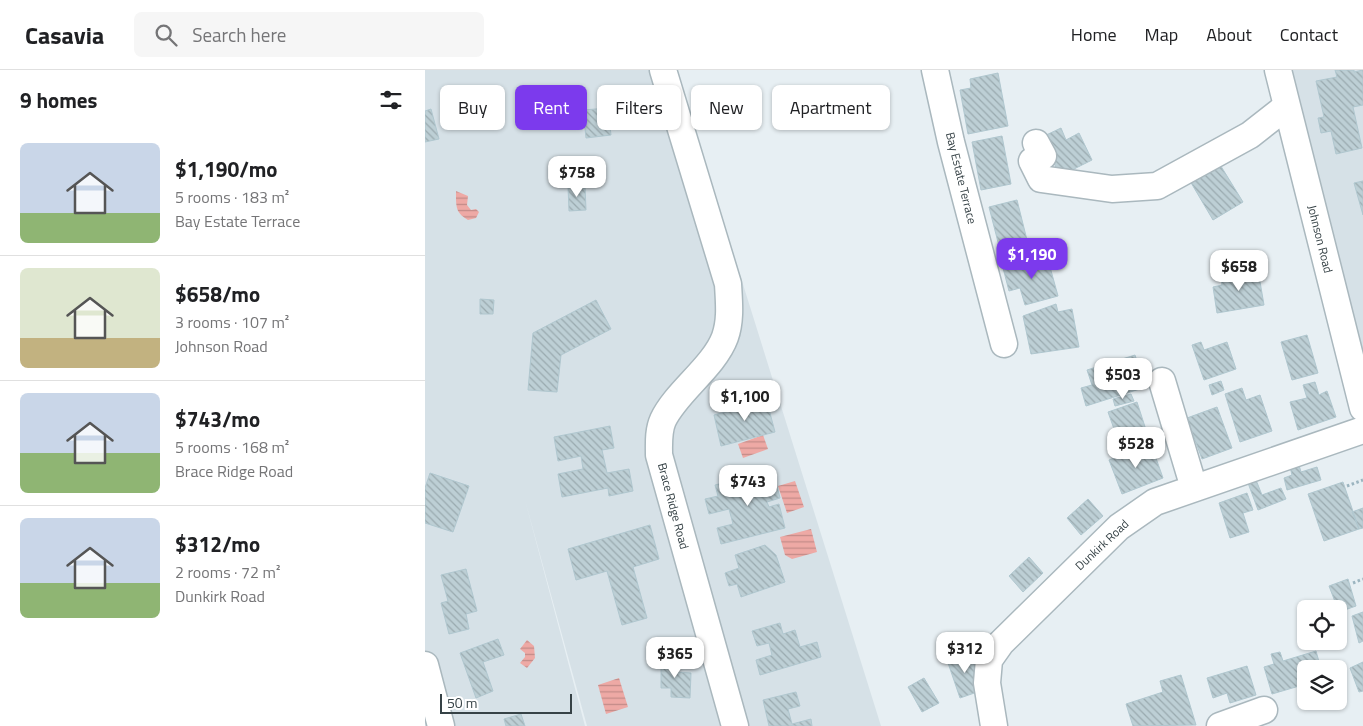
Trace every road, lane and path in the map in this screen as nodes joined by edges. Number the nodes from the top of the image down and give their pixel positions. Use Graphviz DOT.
graph roads {
  1 [pos="663,70"];
  2 [pos="935,70"];
  3 [pos="1278,70"];
  4 [pos="1287,106"];
  5 [pos="1036,143"];
  6 [pos="1004,344"];
  7 [pos="1162,381"];
  8 [pos="1363,408"];
  9 [pos="1363,430"];
  10 [pos="1363,480"];
  11 [pos="1347,486"];
  12 [pos="1193,488"];
  13 [pos="1363,579"];
  14 [pos="1353,583"];
  15 [pos="427,681"];
  16 [pos="1264,710"];
  17 [pos="441,726"];
  18 [pos="735,726"];
  19 [pos="994,726"];
  20 [pos="1220,726"];
  1 -- 18 [label="street, Brace Ridge Road"];
  2 -- 6 [label="street, Bay Estate Terrace"];
  3 -- 4 [label="street, Johnson Road"];
  4 -- 5 [label="street"];
  4 -- 8 [label="street, Johnson Road"];
  7 -- 12 [label="street"];
  9 -- 12 [label="street, Dunkirk Road"];
  10 -- 11 [label="path"];
  12 -- 19 [label="street, Dunkirk Road"];
  13 -- 14 [label="path"];
  15 -- 17 [label="street"];
  16 -- 20 [label="street"];
}
